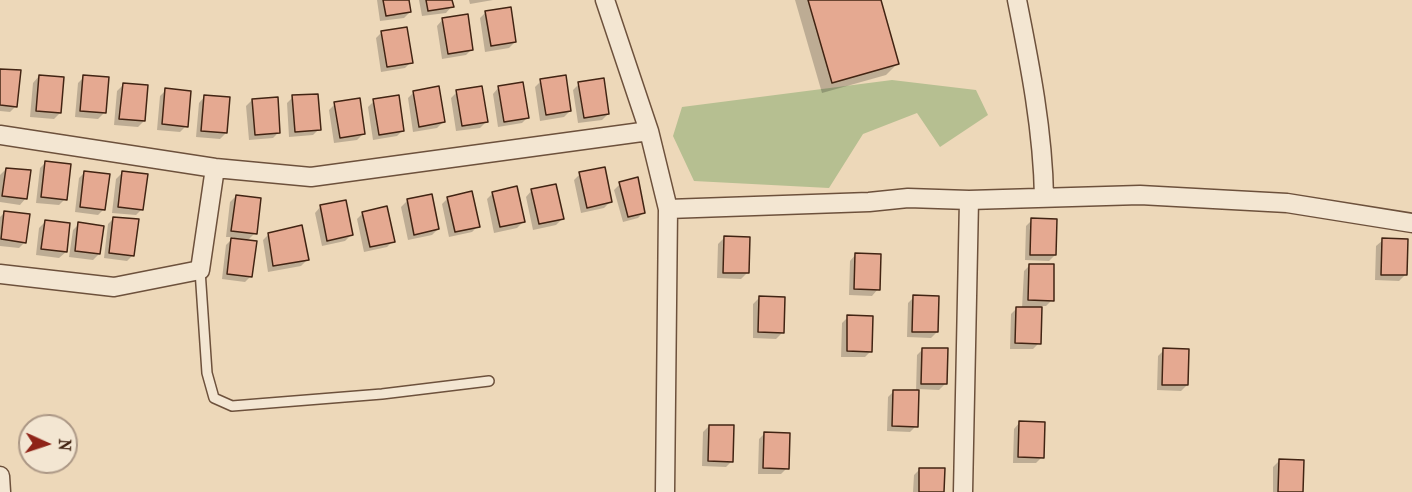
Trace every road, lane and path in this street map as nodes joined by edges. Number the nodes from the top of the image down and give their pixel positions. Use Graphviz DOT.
graph roads {
  1 [pos="605,0"];
  2 [pos="1017,0"];
  3 [pos="649,131"];
  4 [pos="0,135"];
  5 [pos="215,168"];
  6 [pos="1044,197"];
  7 [pos="969,200"];
  8 [pos="668,209"];
  9 [pos="1412,223"];
  10 [pos="200,270"];
  11 [pos="0,274"];
  12 [pos="489,381"];
  13 [pos="0,476"];
  14 [pos="1,492"];
  15 [pos="664,492"];
  16 [pos="963,492"];
  1 -- 3 [label="street"];
  2 -- 6 [label="street"];
  3 -- 5 [label="street"];
  3 -- 8 [label="street"];
  4 -- 5 [label="street"];
  5 -- 10 [label="street"];
  6 -- 7 [label="street"];
  6 -- 9 [label="street"];
  7 -- 8 [label="street"];
  7 -- 16 [label="street"];
  8 -- 15 [label="street"];
  10 -- 11 [label="street"];
  10 -- 12 [label="lane"];
  13 -- 14 [label="street"];
}
